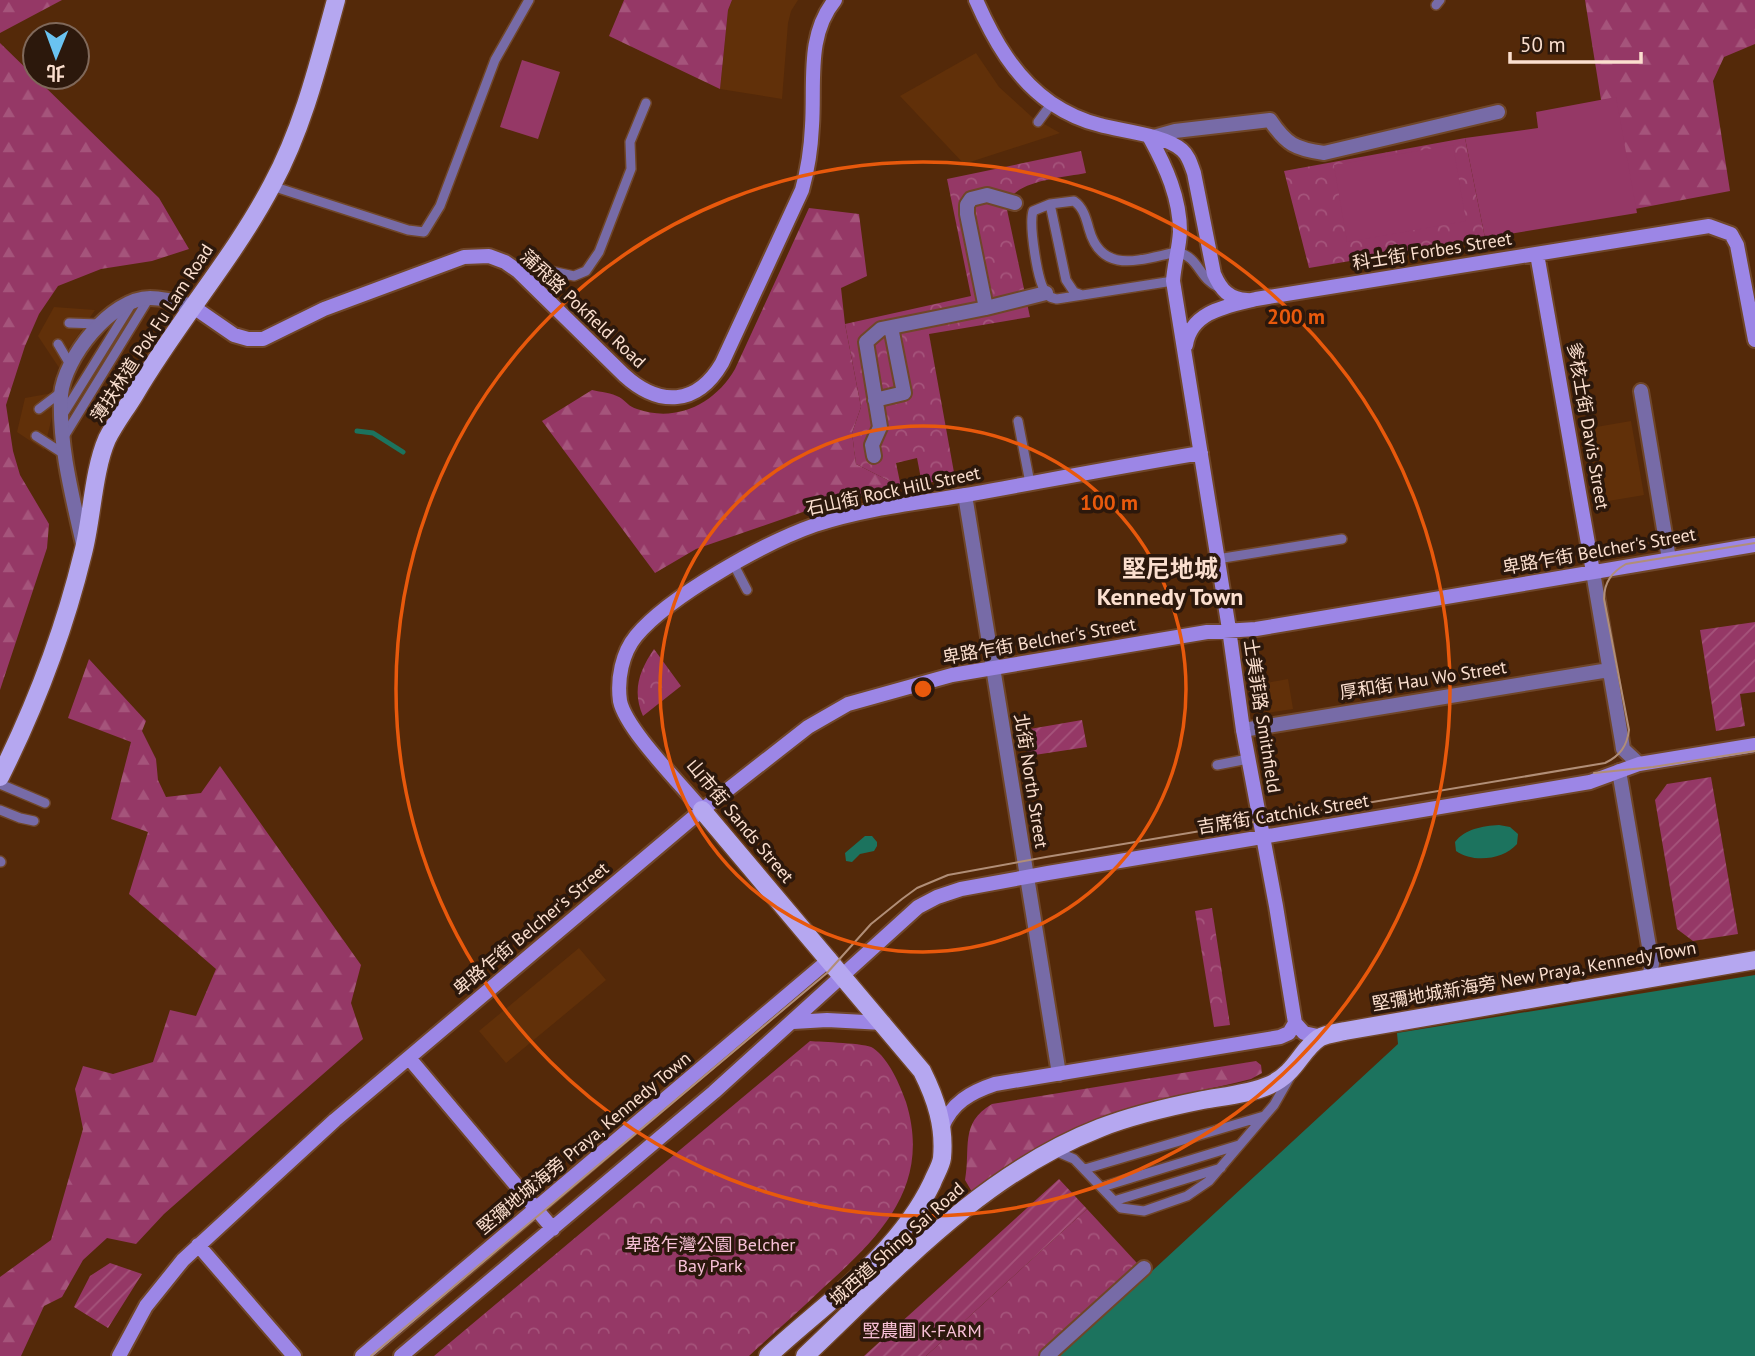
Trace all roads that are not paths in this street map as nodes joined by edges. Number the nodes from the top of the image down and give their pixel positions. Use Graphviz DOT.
graph roads {
  1 [pos="336,0"];
  2 [pos="529,0"];
  3 [pos="835,0"];
  4 [pos="976,0"];
  5 [pos="646,103"];
  6 [pos="1052,103"];
  7 [pos="1499,113"];
  8 [pos="1038,122"];
  9 [pos="1150,138"];
  10 [pos="272,186"];
  11 [pos="1015,203"];
  12 [pos="1051,204"];
  13 [pos="1177,252"];
  14 [pos="1537,254"];
  15 [pos="518,271"];
  16 [pos="1173,281"];
  17 [pos="1220,288"];
  18 [pos="1046,293"];
  19 [pos="1082,295"];
  20 [pos="149,298"];
  21 [pos="1256,299"];
  22 [pos="133,301"];
  23 [pos="192,306"];
  24 [pos="986,308"];
  25 [pos="76,323"];
  26 [pos="99,324"];
  27 [pos="891,327"];
  28 [pos="1755,340"];
  29 [pos="62,347"];
  30 [pos="1185,350"];
  31 [pos="71,366"];
  32 [pos="1641,391"];
  33 [pos="61,392"];
  34 [pos="875,400"];
  35 [pos="39,409"];
  36 [pos="61,417"];
  37 [pos="1018,421"];
  38 [pos="36,436"];
  39 [pos="63,447"];
  40 [pos="1200,453"];
  41 [pos="874,456"];
  42 [pos="1030,483"];
  43 [pos="965,495"];
  44 [pos="1342,539"];
  45 [pos="1755,545"];
  46 [pos="84,550"];
  47 [pos="1217,559"];
  48 [pos="1669,559"];
  49 [pos="734,565"];
  50 [pos="1593,572"];
  51 [pos="747,590"];
  52 [pos="1229,629"];
  53 [pos="993,668"];
  54 [pos="1609,670"];
  55 [pos="620,688"];
  56 [pos="1243,730"];
  57 [pos="1755,746"];
  58 [pos="1248,759"];
  59 [pos="1639,764"];
  60 [pos="1217,765"];
  61 [pos="1619,771"];
  62 [pos="0,777"];
  63 [pos="0,784"];
  64 [pos="45,803"];
  65 [pos="0,810"];
  66 [pos="702,810"];
  67 [pos="34,821"];
  68 [pos="1262,838"];
  69 [pos="1028,877"];
  70 [pos="830,959"];
  71 [pos="1755,960"];
  72 [pos="842,974"];
  73 [pos="1649,977"];
  74 [pos="793,1022"];
  75 [pos="884,1023"];
  76 [pos="1294,1023"];
  77 [pos="1322,1037"];
  78 [pos="409,1058"];
  79 [pos="1295,1067"];
  80 [pos="1059,1074"];
  81 [pos="1266,1115"];
  82 [pos="942,1128"];
  83 [pos="1241,1145"];
  84 [pos="1052,1150"];
  85 [pos="1223,1167"];
  86 [pos="1085,1169"];
  87 [pos="1102,1187"];
  88 [pos="1114,1201"];
  89 [pos="536,1208"];
  90 [pos="553,1229"];
  91 [pos="198,1245"];
  92 [pos="1144,1268"];
  93 [pos="119,1356"];
  94 [pos="294,1356"];
  95 [pos="362,1356"];
  96 [pos="401,1356"];
  97 [pos="768,1356"];
  98 [pos="805,1356"];
  99 [pos="1047,1356"];
  1 -- 10 [label="main road, 薄扶林道 Pok Fu Lam Road"];
  2 -- 10 [label="lane"];
  3 -- 15 [label="main road, 蒲飛路 Pokfield Road"];
  4 -- 6 [label="main road"];
  5 -- 15 [label="lane"];
  6 -- 8 [label="lane"];
  6 -- 9 [label="main road"];
  7 -- 9 [label="street"];
  9 -- 13 [label="main road, 士美菲路 Smithfield"];
  9 -- 17 [label="main road"];
  10 -- 23 [label="main road, 薄扶林道 Pok Fu Lam Road"];
  11 -- 24 [label="street"];
  12 -- 13 [label="lane"];
  12 -- 18 [label="lane"];
  12 -- 19 [label="lane"];
  13 -- 16 [label="main road, 士美菲路 Smithfield"];
  13 -- 17 [label="lane"];
  14 -- 21 [label="main road, 科士街 Forbes Street"];
  14 -- 28 [label="main road, 科士街 Forbes Street"];
  14 -- 50 [label="main road, 爹核士街 Davis Street"];
  15 -- 23 [label="main road, 蒲飛路 Pokfield Road"];
  16 -- 19 [label="lane"];
  16 -- 30 [label="main road, 士美菲路 Smithfield"];
  17 -- 21 [label="main road"];
  18 -- 19 [label="lane"];
  18 -- 24 [label="street"];
  20 -- 22 [label="street, 蒲飛路 Pokfield Road"];
  20 -- 23 [label="street, 蒲飛路 Pokfield Road"];
  20 -- 39 [label="lane"];
  21 -- 30 [label="main road, 科士街 Forbes Street"];
  22 -- 26 [label="street"];
  22 -- 36 [label="lane"];
  23 -- 46 [label="main road, 薄扶林道 Pok Fu Lam Road"];
  24 -- 27 [label="street"];
  25 -- 26 [label="lane"];
  26 -- 31 [label="street"];
  27 -- 34 [label="street"];
  27 -- 34 [label="street"];
  29 -- 31 [label="lane"];
  30 -- 40 [label="main road, 士美菲路 Smithfield"];
  31 -- 33 [label="street"];
  32 -- 48 [label="street"];
  33 -- 35 [label="lane"];
  33 -- 36 [label="street"];
  34 -- 41 [label="street"];
  36 -- 39 [label="street"];
  37 -- 42 [label="lane"];
  38 -- 39 [label="lane"];
  39 -- 46 [label="street"];
  40 -- 42 [label="main road, 石山街 Rock Hill Street"];
  40 -- 47 [label="main road, 士美菲路 Smithfield"];
  42 -- 43 [label="main road, 石山街 Rock Hill Street"];
  43 -- 49 [label="main road, 石山街 Rock Hill Street"];
  43 -- 53 [label="street, 北街 North Street"];
  44 -- 47 [label="lane"];
  45 -- 48 [label="main road, 卑路乍街 Belcher's Street"];
  46 -- 62 [label="main road, 薄扶林道 Pok Fu Lam Road"];
  47 -- 52 [label="main road, 士美菲路 Smithfield"];
  48 -- 50 [label="main road, 卑路乍街 Belcher's Street"];
  49 -- 51 [label="lane"];
  49 -- 55 [label="main road, 石山街 Rock Hill Street"];
  50 -- 52 [label="main road, 卑路乍街 Belcher's Street"];
  50 -- 54 [label="street, 爹核士街 Davis Street"];
  52 -- 53 [label="main road, 卑路乍街 Belcher's Street"];
  52 -- 56 [label="main road, 士美菲路 Smithfield"];
  53 -- 66 [label="main road, 卑路乍街 Belcher's Street"];
  53 -- 69 [label="street, 北街 North Street"];
  54 -- 56 [label="street, 厚和街 Hau Wo Street"];
  54 -- 59 [label="street, 爹核士街 Davis Street"];
  55 -- 66 [label="main road, 山市街 Sands Street"];
  56 -- 58 [label="main road, 士美菲路 Smithfield"];
  57 -- 59 [label="main road, 吉席街 Catchick Street"];
  58 -- 60 [label="lane"];
  58 -- 68 [label="main road, 士美菲路 Smithfield"];
  59 -- 61 [label="main road, 吉席街 Catchick Street"];
  61 -- 68 [label="main road, 吉席街 Catchick Street"];
  61 -- 73 [label="street"];
  63 -- 64 [label="lane"];
  65 -- 67 [label="lane"];
  66 -- 70 [label="main road, 山市街 Sands Street"];
  66 -- 78 [label="main road, 卑路乍街 Belcher's Street"];
  68 -- 69 [label="main road, 吉席街 Catchick Street"];
  68 -- 76 [label="main road, 士美菲路 Smithfield"];
  69 -- 72 [label="main road, 吉席街 Catchick Street"];
  69 -- 80 [label="street, 北街 North Street"];
  70 -- 72 [label="main road, 山市街 Sands Street"];
  70 -- 89 [label="main road, 堅彌地城海旁 Praya, Kennedy Town"];
  71 -- 73 [label="main road, 堅彌地城新海旁 New Praya, Kennedy Town"];
  72 -- 74 [label="main road"];
  72 -- 75 [label="main road"];
  73 -- 77 [label="main road, 堅彌地城新海旁 New Praya, Kennedy Town"];
  74 -- 75 [label="main road"];
  74 -- 90 [label="main road"];
  75 -- 82 [label="main road, 城西道 Shing Sai Road"];
  76 -- 77 [label="main road"];
  76 -- 80 [label="main road"];
  77 -- 79 [label="main road, 城西道 Shing Sai Road"];
  78 -- 89 [label="main road"];
  78 -- 91 [label="main road, 卑路乍街 Belcher's Street"];
  79 -- 81 [label="lane"];
  79 -- 84 [label="main road, 城西道 Shing Sai Road"];
  80 -- 82 [label="main road"];
  81 -- 83 [label="lane"];
  81 -- 86 [label="lane"];
  82 -- 97 [label="main road, 城西道 Shing Sai Road"];
  83 -- 85 [label="lane"];
  83 -- 87 [label="lane"];
  84 -- 86 [label="lane"];
  84 -- 98 [label="main road, 城西道 Shing Sai Road"];
  85 -- 88 [label="lane"];
  85 -- 88 [label="lane"];
  86 -- 87 [label="lane"];
  87 -- 88 [label="lane"];
  89 -- 90 [label="main road"];
  89 -- 95 [label="main road, 堅彌地城海旁 Praya, Kennedy Town"];
  90 -- 96 [label="main road"];
  91 -- 93 [label="main road, 卑路乍街 Belcher's Street"];
  91 -- 94 [label="main road"];
  92 -- 99 [label="street"];
}
